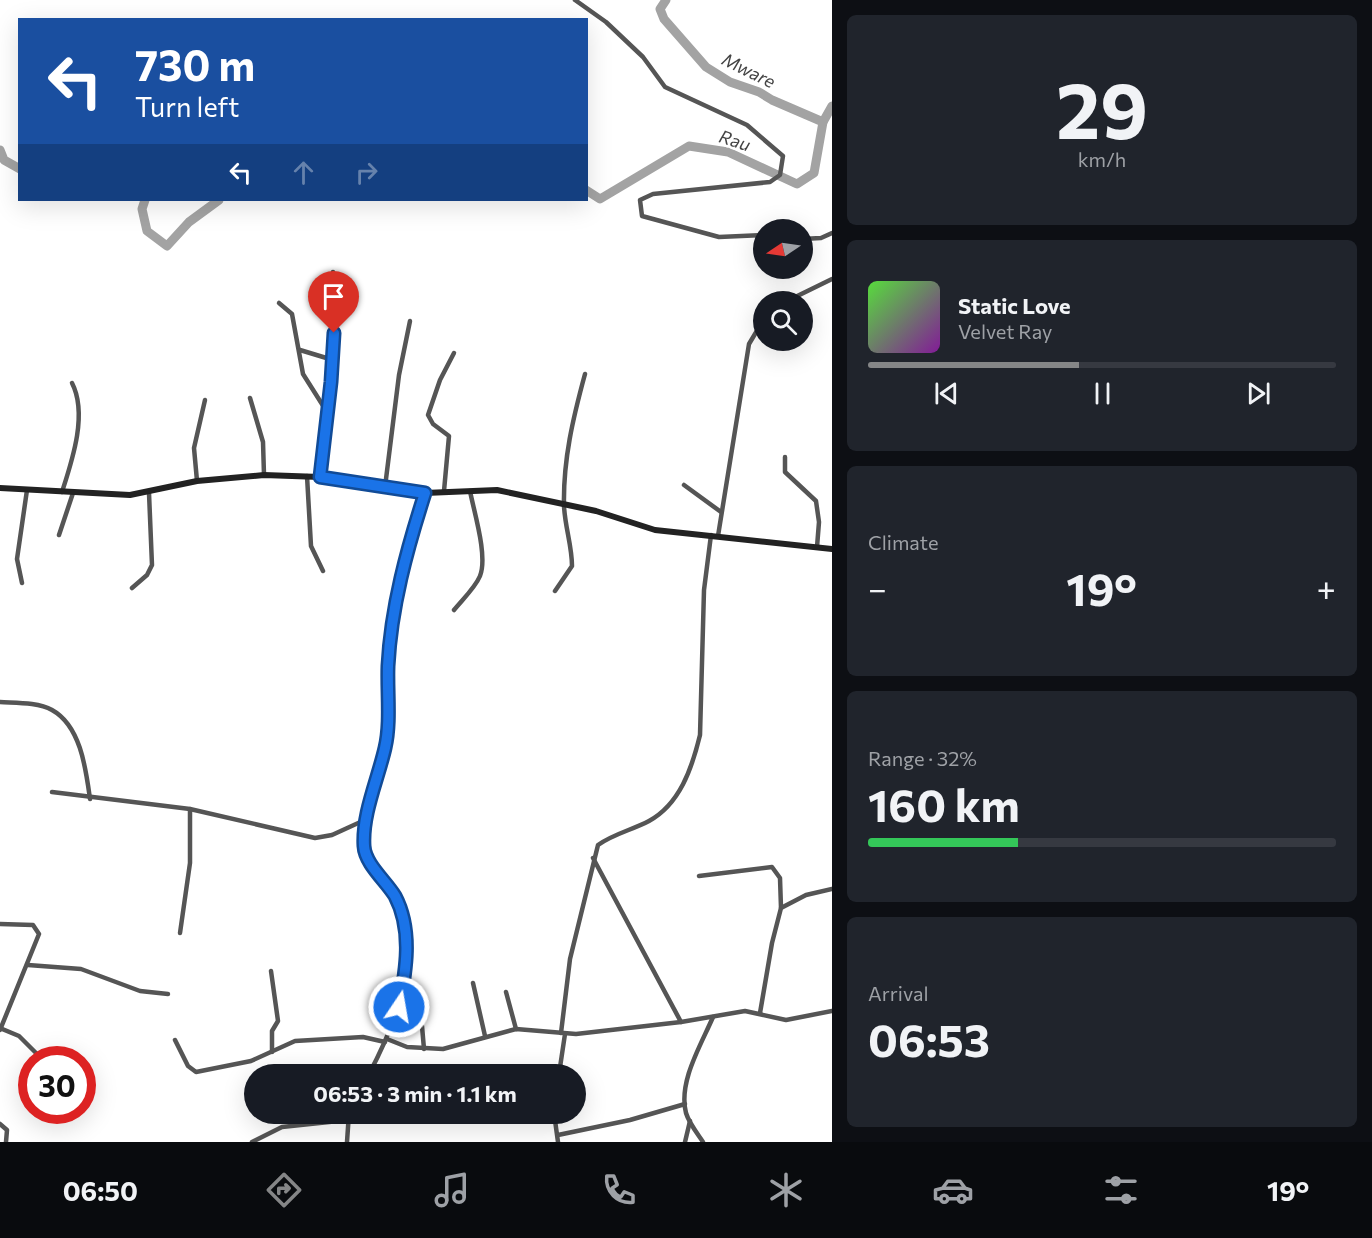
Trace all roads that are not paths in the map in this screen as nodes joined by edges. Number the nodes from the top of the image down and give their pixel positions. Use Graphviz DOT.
graph roads {
  1 [pos="574,0"];
  2 [pos="832,233"];
  3 [pos="753,235"];
  4 [pos="813,238"];
  5 [pos="333,272"];
  6 [pos="832,279"];
  7 [pos="807,291"];
  8 [pos="279,303"];
  9 [pos="410,321"];
  10 [pos="753,338"];
  11 [pos="300,350"];
  12 [pos="454,353"];
  13 [pos="333,360"];
  14 [pos="585,374"];
  15 [pos="72,383"];
  16 [pos="250,398"];
  17 [pos="205,400"];
  18 [pos="327,412"];
  19 [pos="785,457"];
  20 [pos="264,475"];
  21 [pos="307,476"];
  22 [pos="320,477"];
  23 [pos="197,481"];
  24 [pos="684,484"];
  25 [pos="385,487"];
  26 [pos="0,488"];
  27 [pos="27,490"];
  28 [pos="444,491"];
  29 [pos="470,491"];
  30 [pos="62,492"];
  31 [pos="73,493"];
  32 [pos="149,493"];
  33 [pos="425,493"];
  34 [pos="564,505"];
  35 [pos="721,512"];
  36 [pos="59,535"];
  37 [pos="715,535"];
  38 [pos="817,547"];
  39 [pos="832,549"];
  40 [pos="323,571"];
  41 [pos="22,583"];
  42 [pos="132,588"];
  43 [pos="555,591"];
  44 [pos="454,610"];
  45 [pos="0,702"];
  46 [pos="52,792"];
  47 [pos="90,798"];
  48 [pos="190,809"];
  49 [pos="367,819"];
  50 [pos="594,858"];
  51 [pos="699,876"];
  52 [pos="832,889"];
  53 [pos="781,908"];
  54 [pos="0,924"];
  55 [pos="180,933"];
  56 [pos="28,965"];
  57 [pos="271,971"];
  58 [pos="473,983"];
  59 [pos="506,992"];
  60 [pos="168,994"];
  61 [pos="832,1011"];
  62 [pos="760,1013"];
  63 [pos="713,1017"];
  64 [pos="681,1022"];
  65 [pos="422,1026"];
  66 [pos="0,1029"];
  67 [pos="516,1029"];
  68 [pos="563,1033"];
  69 [pos="485,1036"];
  70 [pos="175,1040"];
  71 [pos="386,1040"];
  72 [pos="29,1046"];
  73 [pos="424,1049"];
  74 [pos="272,1052"];
  75 [pos="374,1064"];
  76 [pos="560,1064"];
  77 [pos="685,1104"];
  78 [pos="690,1121"];
  79 [pos="0,1124"];
  80 [pos="307,1124"];
  81 [pos="348,1124"];
  82 [pos="556,1124"];
  83 [pos="558,1135"];
  84 [pos="6,1142"];
  85 [pos="252,1142"];
  86 [pos="347,1142"];
  87 [pos="558,1142"];
  88 [pos="685,1142"];
  89 [pos="702,1142"];
  1 -- 3 [label="street"];
  2 -- 4 [label="street"];
  5 -- 13 [label="street"];
  6 -- 7 [label="street"];
  8 -- 11 [label="street"];
  9 -- 25 [label="street"];
  10 -- 35 [label="street"];
  11 -- 13 [label="street"];
  11 -- 18 [label="street"];
  12 -- 28 [label="street"];
  13 -- 18 [label="street"];
  14 -- 34 [label="street"];
  15 -- 30 [label="street"];
  16 -- 20 [label="street"];
  17 -- 23 [label="street"];
  18 -- 22 [label="street"];
  19 -- 38 [label="street"];
  20 -- 21 [label="street"];
  20 -- 23 [label="street"];
  21 -- 22 [label="street"];
  21 -- 40 [label="street"];
  22 -- 25 [label="street"];
  23 -- 32 [label="street"];
  24 -- 35 [label="street"];
  25 -- 33 [label="street"];
  26 -- 27 [label="street"];
  27 -- 30 [label="street"];
  27 -- 41 [label="street"];
  28 -- 29 [label="street"];
  28 -- 33 [label="street"];
  29 -- 34 [label="street"];
  29 -- 44 [label="street"];
  30 -- 31 [label="street"];
  31 -- 32 [label="street"];
  31 -- 36 [label="street"];
  32 -- 42 [label="street"];
  33 -- 49 [label="street"];
  34 -- 37 [label="street"];
  34 -- 43 [label="street"];
  35 -- 37 [label="street"];
  37 -- 38 [label="street"];
  37 -- 50 [label="street"];
  38 -- 39 [label="street"];
  45 -- 47 [label="street"];
  46 -- 47 [label="street"];
  47 -- 48 [label="street"];
  48 -- 49 [label="street"];
  48 -- 55 [label="street"];
  49 -- 71 [label="street"];
  50 -- 64 [label="street"];
  50 -- 68 [label="street"];
  51 -- 53 [label="street"];
  52 -- 53 [label="street"];
  53 -- 62 [label="street"];
  54 -- 56 [label="street"];
  56 -- 60 [label="street"];
  56 -- 66 [label="street"];
  57 -- 74 [label="street"];
  58 -- 69 [label="street"];
  59 -- 67 [label="street"];
  61 -- 62 [label="street"];
  62 -- 63 [label="street"];
  63 -- 64 [label="street"];
  63 -- 77 [label="street"];
  64 -- 68 [label="street"];
  65 -- 73 [label="street"];
  66 -- 72 [label="street"];
  67 -- 68 [label="street"];
  67 -- 69 [label="street"];
  68 -- 76 [label="street"];
  69 -- 73 [label="street"];
  70 -- 74 [label="street"];
  71 -- 73 [label="street"];
  71 -- 74 [label="street"];
  71 -- 75 [label="street"];
  77 -- 78 [label="street"];
  77 -- 83 [label="street"];
  78 -- 88 [label="street"];
  78 -- 89 [label="street"];
  79 -- 84 [label="street"];
  80 -- 85 [label="street"];
  81 -- 86 [label="street"];
  82 -- 83 [label="street"];
  83 -- 87 [label="street"];
}
